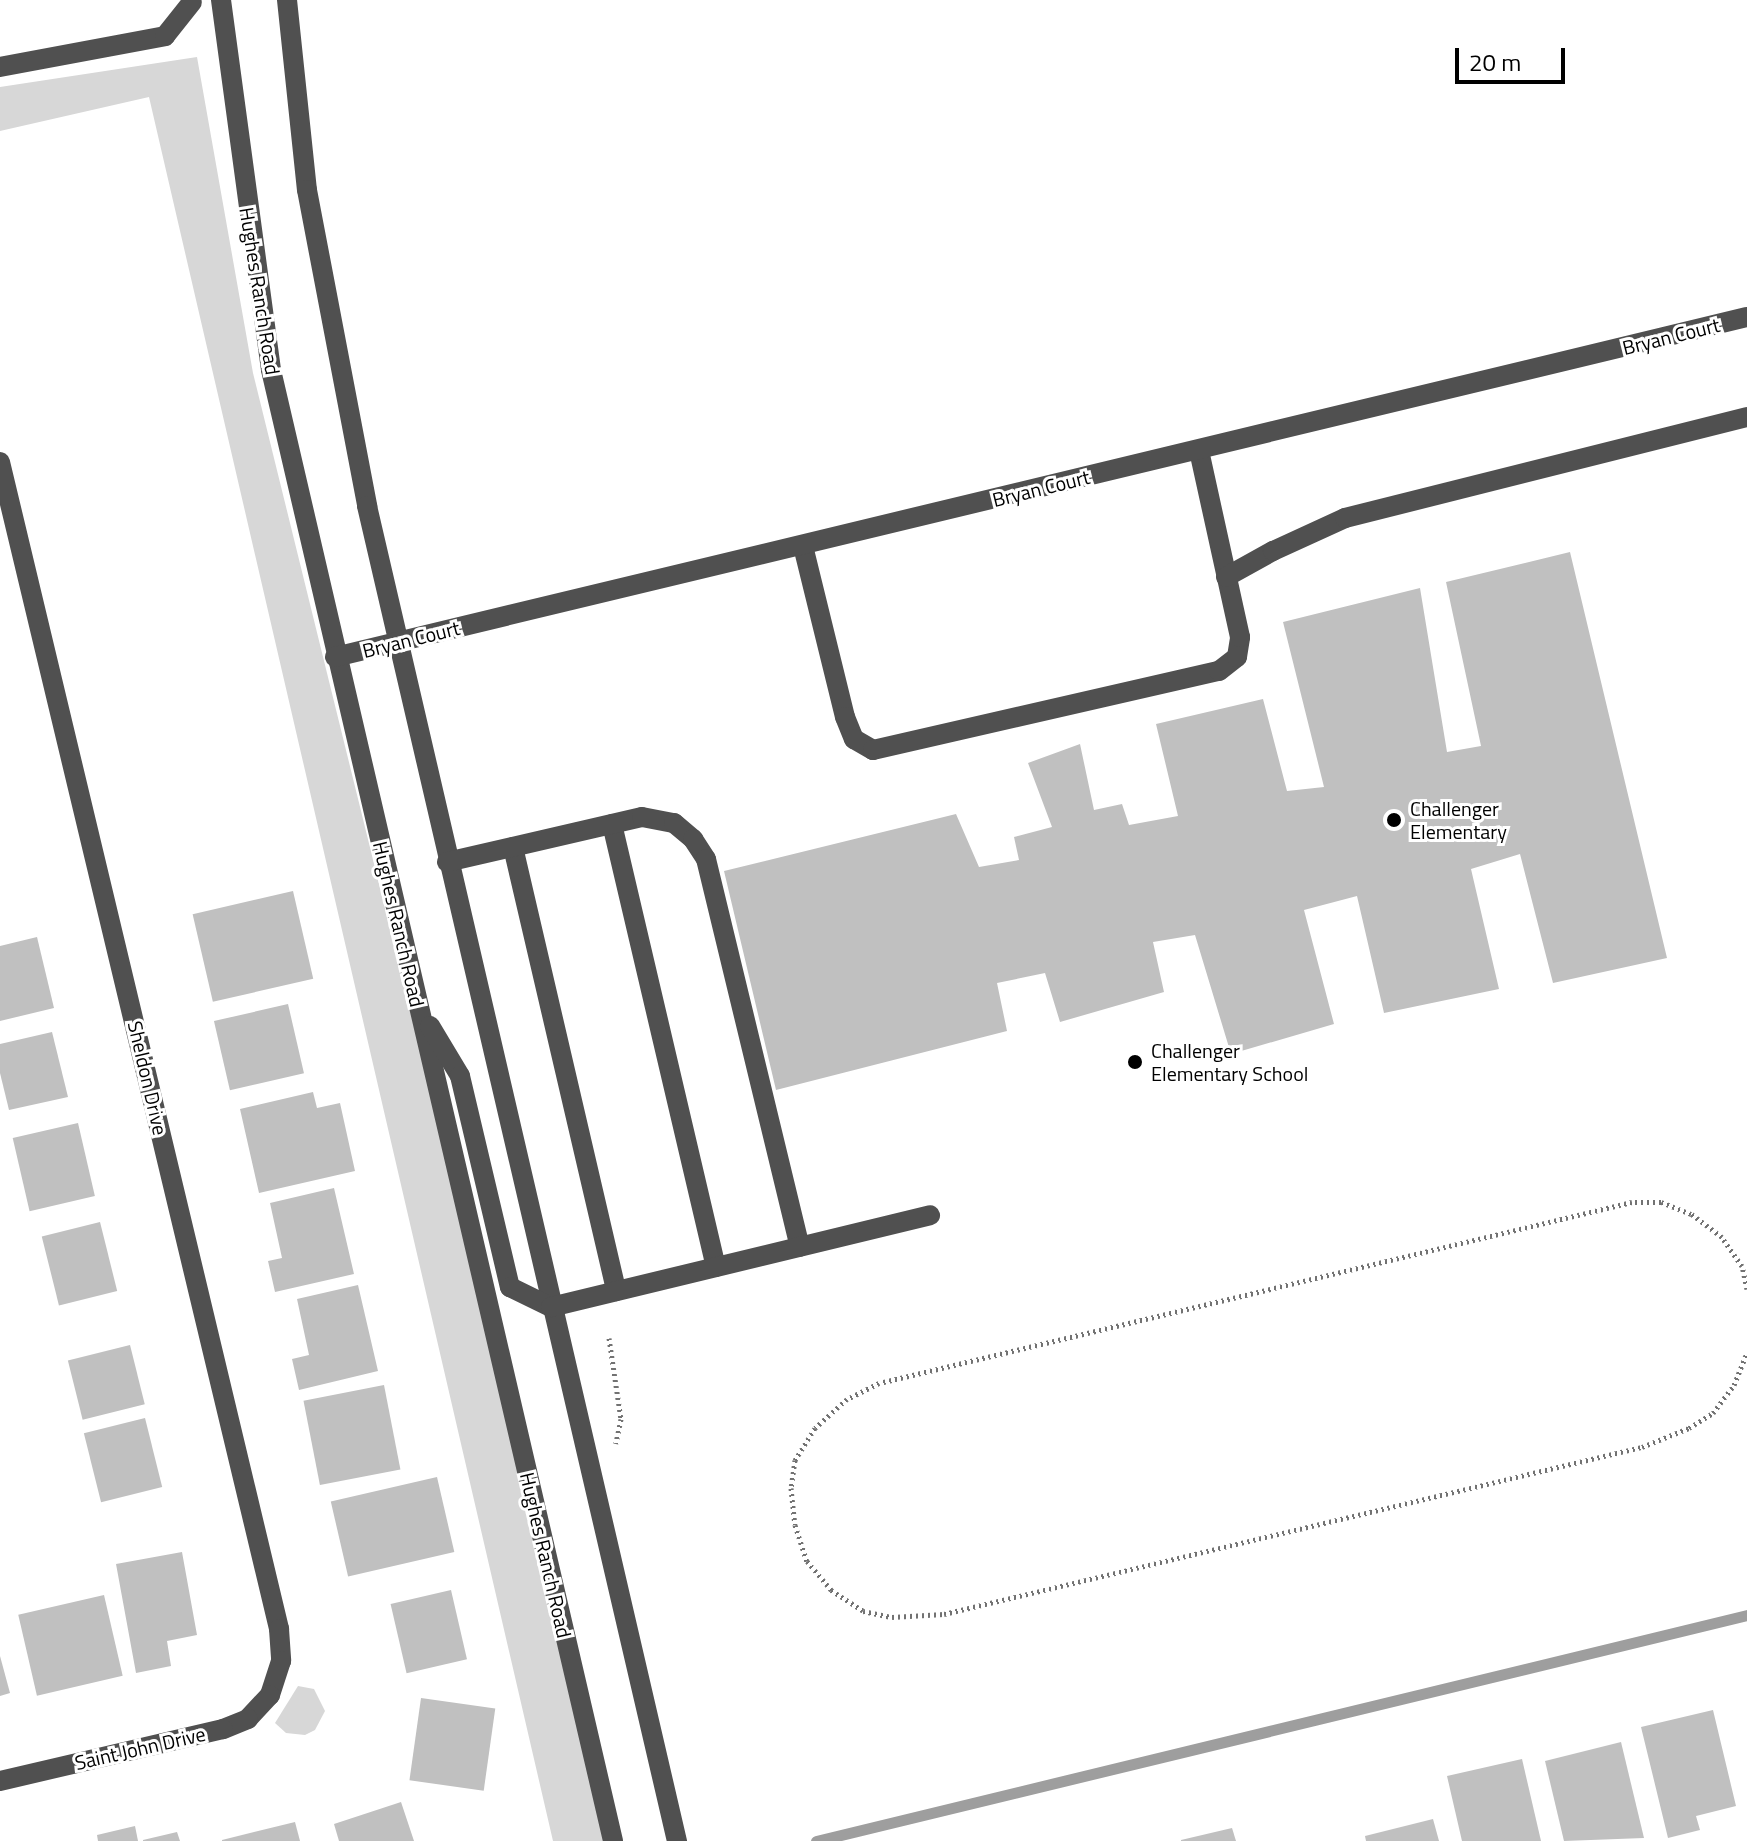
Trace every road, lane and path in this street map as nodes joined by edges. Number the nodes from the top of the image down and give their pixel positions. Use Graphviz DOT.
graph roads {
  1 [pos="222,0"];
  2 [pos="287,0"];
  3 [pos="191,1"];
  4 [pos="0,67"];
  5 [pos="1747,317"];
  6 [pos="1747,417"];
  7 [pos="1199,450"];
  8 [pos="0,462"];
  9 [pos="803,546"];
  10 [pos="1226,577"];
  11 [pos="398,642"];
  12 [pos="335,657"];
  13 [pos="612,824"];
  14 [pos="513,847"];
  15 [pos="447,862"];
  16 [pos="419,1008"];
  17 [pos="930,1215"];
  18 [pos="800,1247"];
  19 [pos="716,1267"];
  20 [pos="1747,1289"];
  21 [pos="616,1291"];
  22 [pos="551,1307"];
  23 [pos="1747,1352"];
  24 [pos="270,1695"];
  25 [pos="0,1781"];
  26 [pos="613,1841"];
  27 [pos="677,1841"];
  1 -- 3 [label="street"];
  1 -- 12 [label="street, Hughes Ranch Road"];
  2 -- 11 [label="street"];
  3 -- 4 [label="street"];
  5 -- 7 [label="street, Bryan Court"];
  6 -- 10 [label="street"];
  7 -- 9 [label="street, Bryan Court"];
  7 -- 10 [label="street"];
  8 -- 24 [label="street, Sheldon Drive"];
  9 -- 10 [label="street"];
  9 -- 11 [label="street, Bryan Court"];
  11 -- 12 [label="street, Bryan Court"];
  11 -- 15 [label="street"];
  12 -- 16 [label="street, Hughes Ranch Road"];
  13 -- 14 [label="street"];
  13 -- 18 [label="street"];
  13 -- 19 [label="street"];
  14 -- 15 [label="street"];
  14 -- 21 [label="street"];
  15 -- 22 [label="street"];
  16 -- 22 [label="street"];
  16 -- 26 [label="street, Hughes Ranch Road"];
  17 -- 18 [label="street"];
  18 -- 19 [label="street"];
  19 -- 21 [label="street"];
  20 -- 23 [label="path"];
  21 -- 22 [label="street"];
  22 -- 27 [label="street"];
  24 -- 25 [label="street, Saint John Drive"];
}
